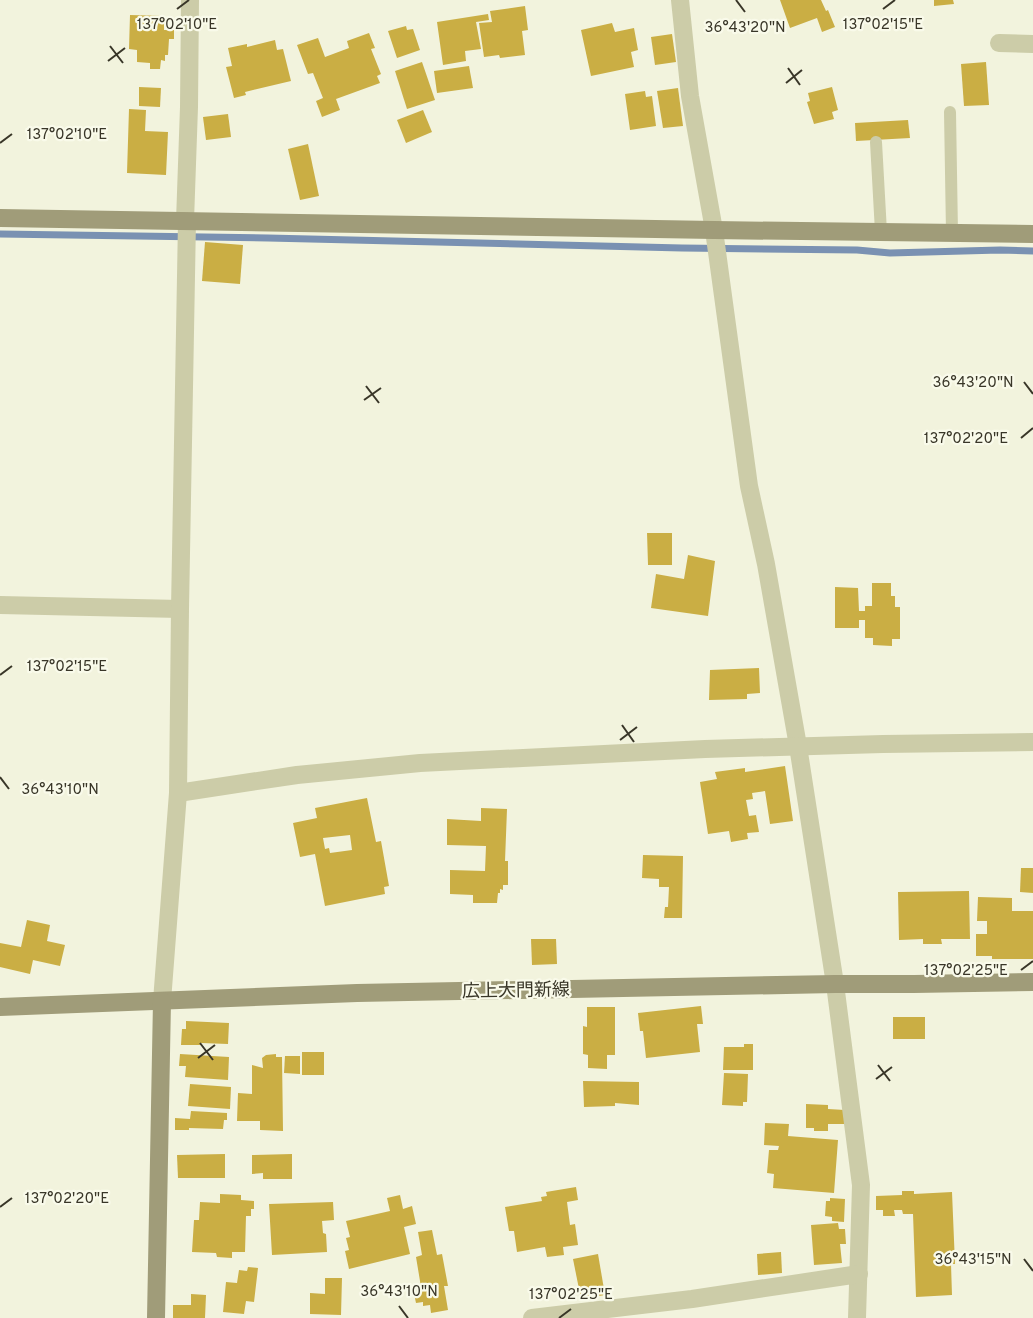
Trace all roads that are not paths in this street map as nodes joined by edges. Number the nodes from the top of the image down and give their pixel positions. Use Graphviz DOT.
graph roads {
  1 [pos="680,0"];
  2 [pos="188,4"];
  3 [pos="999,43"];
  4 [pos="1033,44"];
  5 [pos="950,112"];
  6 [pos="876,142"];
  7 [pos="0,218"];
  8 [pos="186,221"];
  9 [pos="714,230"];
  10 [pos="881,232"];
  11 [pos="952,233"];
  12 [pos="1033,234"];
  13 [pos="0,605"];
  14 [pos="180,609"];
  15 [pos="1033,742"];
  16 [pos="798,746"];
  17 [pos="178,793"];
  18 [pos="1033,982"];
  19 [pos="835,984"];
  20 [pos="162,1001"];
  21 [pos="0,1007"];
  22 [pos="858,1274"];
  23 [pos="156,1318"];
  24 [pos="532,1318"];
  25 [pos="857,1318"];
  1 -- 9 [label="street"];
  2 -- 8 [label="street"];
  3 -- 4 [label="street"];
  5 -- 11 [label="lane"];
  6 -- 10 [label="lane"];
  7 -- 8 [label="street"];
  8 -- 9 [label="street"];
  8 -- 14 [label="street"];
  9 -- 10 [label="street"];
  9 -- 16 [label="street"];
  10 -- 11 [label="street"];
  11 -- 12 [label="street"];
  13 -- 14 [label="street"];
  14 -- 17 [label="street"];
  15 -- 16 [label="street"];
  16 -- 17 [label="street"];
  16 -- 19 [label="street"];
  17 -- 20 [label="street"];
  18 -- 19 [label="street, 広上大門新線"];
  19 -- 20 [label="street, 広上大門新線"];
  19 -- 22 [label="street"];
  20 -- 21 [label="street, 広上大門新線"];
  20 -- 23 [label="street"];
  22 -- 24 [label="street"];
  22 -- 25 [label="street"];
}
